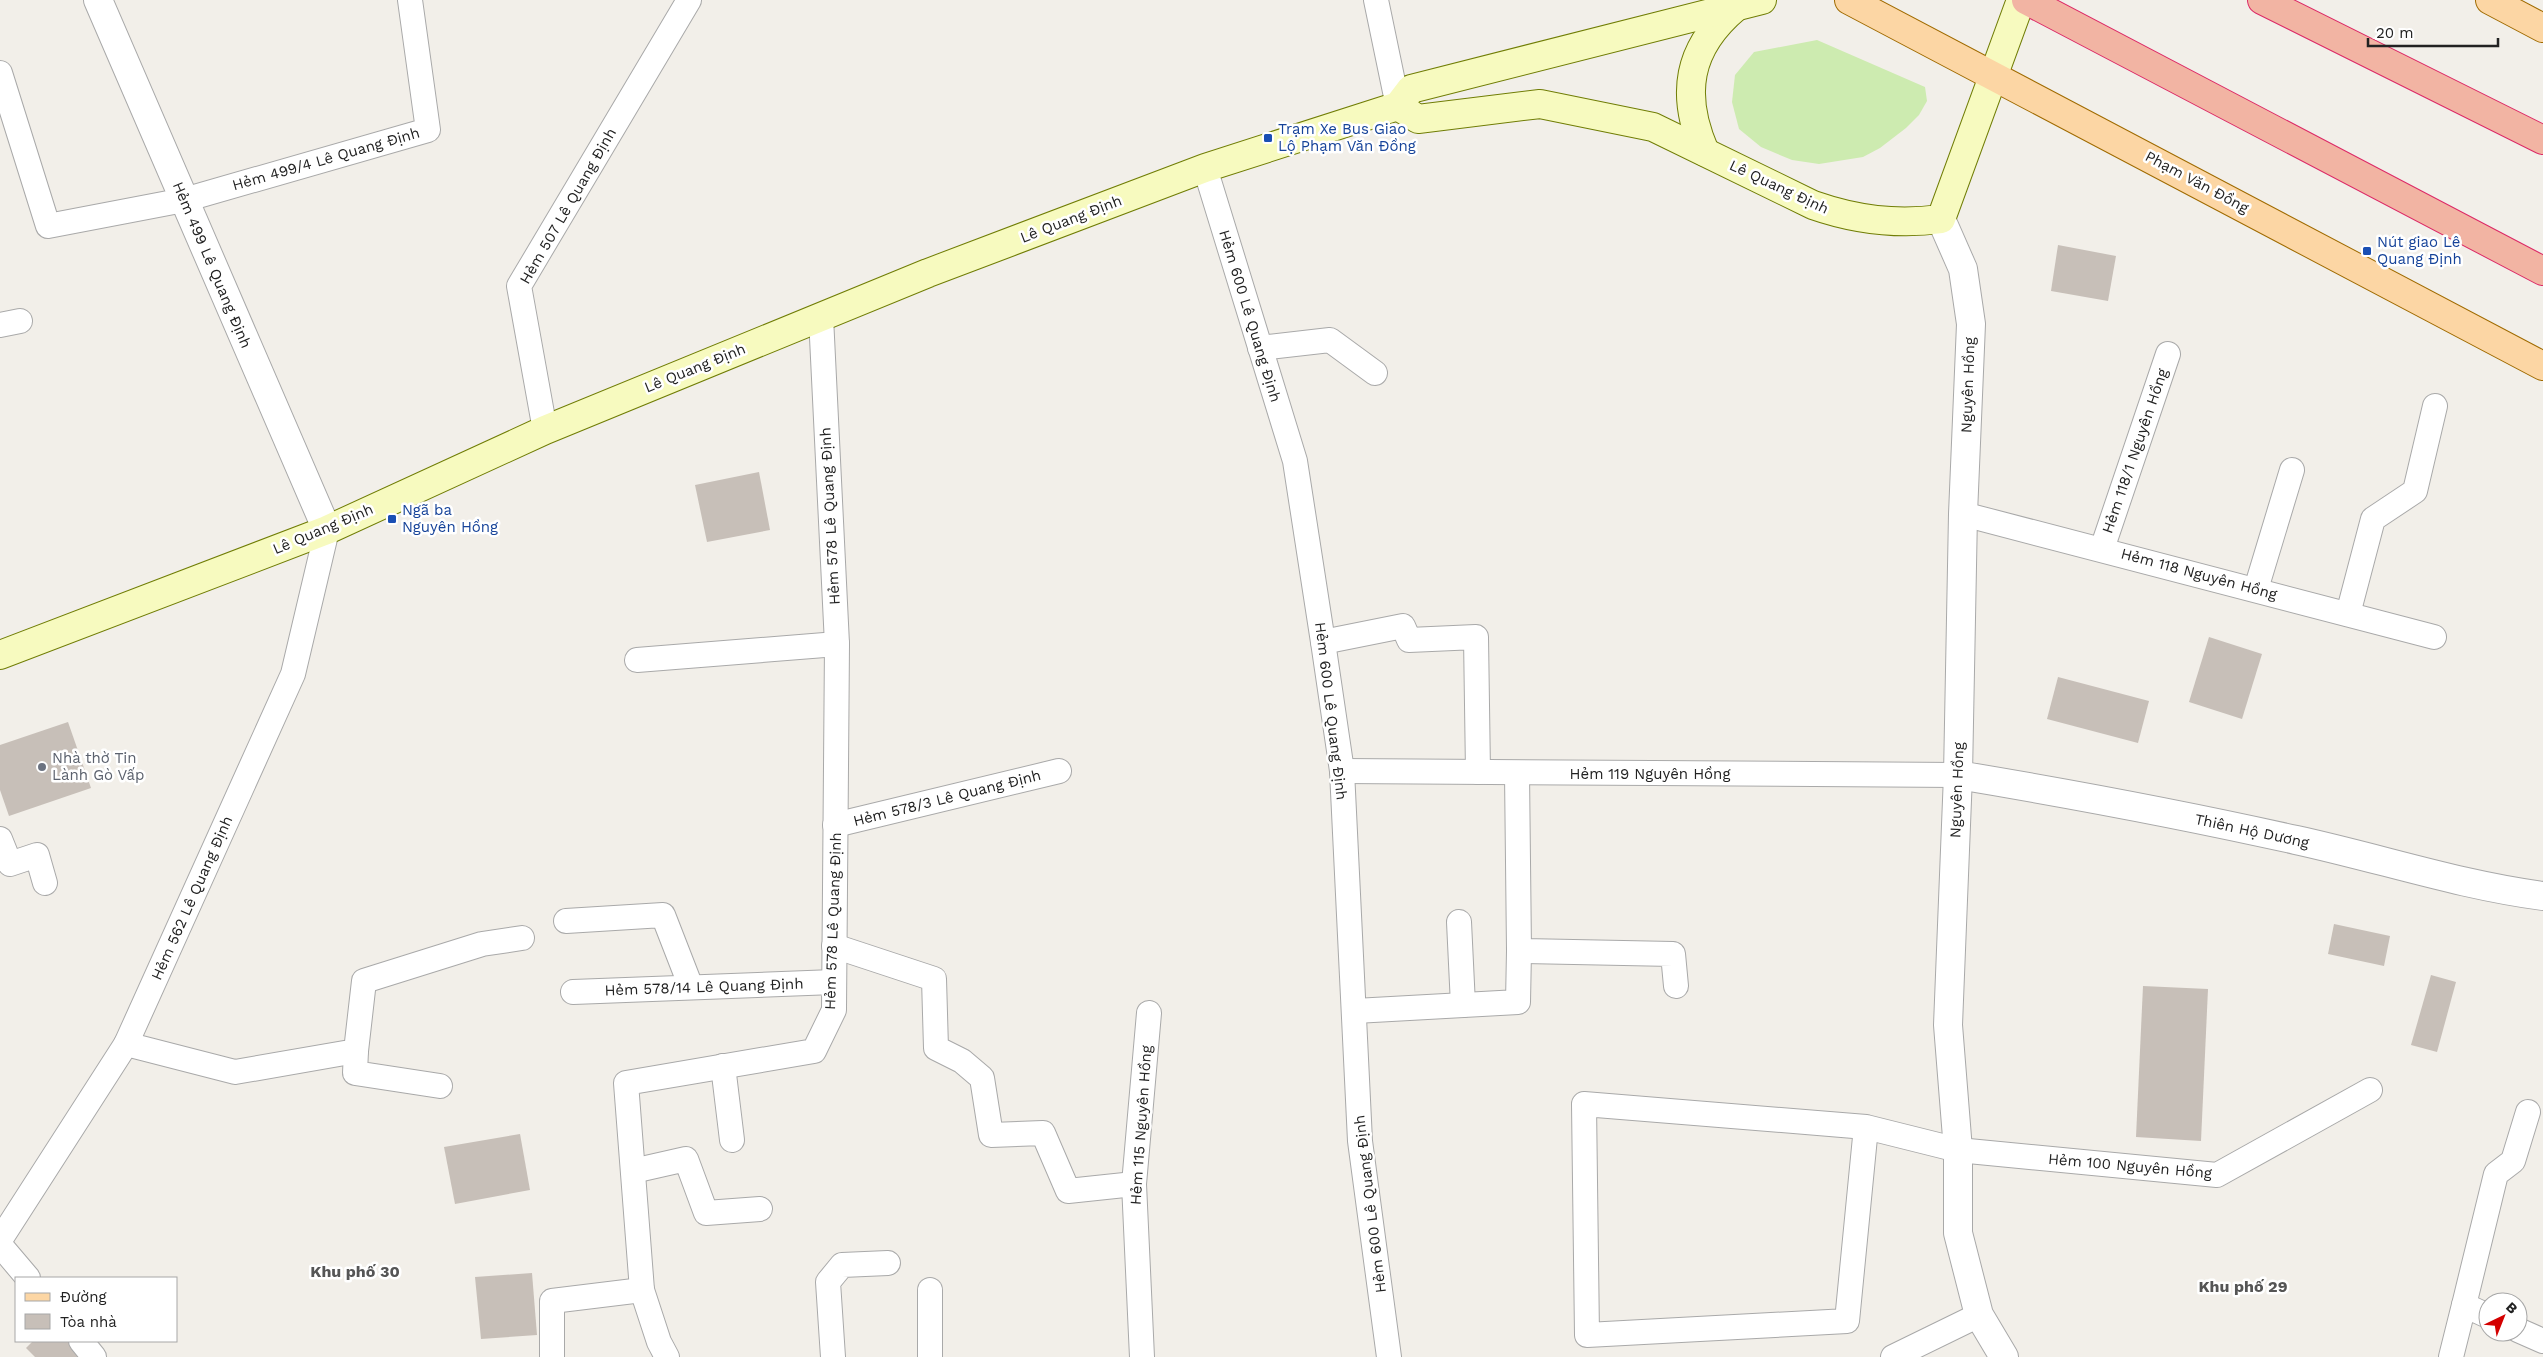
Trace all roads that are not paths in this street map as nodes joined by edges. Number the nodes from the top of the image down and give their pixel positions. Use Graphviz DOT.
graph roads {
  1 [pos="98,0"];
  2 [pos="410,0"];
  3 [pos="689,0"];
  4 [pos="1376,0"];
  5 [pos="1849,0"];
  6 [pos="2021,0"];
  7 [pos="2026,0"];
  8 [pos="2262,0"];
  9 [pos="2490,0"];
  10 [pos="1749,4"];
  11 [pos="2543,28"];
  12 [pos="0,73"];
  13 [pos="1994,76"];
  14 [pos="1398,106"];
  15 [pos="2543,140"];
  16 [pos="1705,152"];
  17 [pos="1204,168"];
  18 [pos="184,200"];
  19 [pos="1941,219"];
  20 [pos="2543,271"];
  21 [pos="821,317"];
  22 [pos="1260,348"];
  23 [pos="2168,354"];
  24 [pos="2543,366"];
  25 [pos="1375,373"];
  26 [pos="2435,406"];
  27 [pos="545,430"];
  28 [pos="2292,470"];
  29 [pos="1963,514"];
  30 [pos="327,530"];
  31 [pos="2102,549"];
  32 [pos="2256,589"];
  33 [pos="2348,614"];
  34 [pos="2434,637"];
  35 [pos="1323,642"];
  36 [pos="837,644"];
  37 [pos="0,655"];
  38 [pos="638,660"];
  39 [pos="1059,771"];
  40 [pos="1342,771"];
  41 [pos="1478,772"];
  42 [pos="1517,773"];
  43 [pos="1958,775"];
  44 [pos="835,825"];
  45 [pos="0,839"];
  46 [pos="45,883"];
  47 [pos="2543,896"];
  48 [pos="566,921"];
  49 [pos="1458,922"];
  50 [pos="522,938"];
  51 [pos="834,946"];
  52 [pos="1519,951"];
  53 [pos="834,982"];
  54 [pos="1676,986"];
  55 [pos="691,987"];
  56 [pos="573,992"];
  57 [pos="1464,1005"];
  58 [pos="1355,1011"];
  59 [pos="1149,1013"];
  60 [pos="126,1044"];
  61 [pos="356,1051"];
  62 [pos="723,1066"];
  63 [pos="440,1086"];
  64 [pos="2370,1090"];
  65 [pos="2528,1112"];
  66 [pos="1866,1127"];
  67 [pos="732,1140"];
  68 [pos="1958,1150"];
  69 [pos="633,1171"];
  70 [pos="1134,1184"];
  71 [pos="760,1209"];
  72 [pos="0,1240"];
  73 [pos="0,1245"];
  74 [pos="888,1263"];
  75 [pos="27,1277"];
  76 [pos="642,1290"];
  77 [pos="930,1290"];
  78 [pos="2464,1305"];
  79 [pos="2478,1311"];
  80 [pos="1979,1315"];
  81 [pos="2528,1334"];
  82 [pos="2543,1341"];
  83 [pos="82,1342"];
  84 [pos="94,1357"];
  85 [pos="552,1357"];
  86 [pos="667,1357"];
  87 [pos="833,1357"];
  88 [pos="930,1357"];
  89 [pos="1142,1357"];
  90 [pos="1389,1357"];
  91 [pos="1893,1357"];
  92 [pos="2004,1357"];
  93 [pos="2451,1357"];
  1 -- 18 [label="street, Hẻm 499 Lê Quang Định"];
  2 -- 18 [label="lane, Hẻm 499/4 Lê Quang Định"];
  3 -- 27 [label="lane, Hẻm 507 Lê Quang Định"];
  4 -- 14 [label="lane"];
  5 -- 13 [label="main road, Phạm Văn Đồng"];
  6 -- 13 [label="main road"];
  7 -- 20 [label="highway"];
  8 -- 15 [label="highway"];
  9 -- 11 [label="main road"];
  10 -- 14 [label="main road, Lê Quang Định"];
  10 -- 16 [label="main road"];
  12 -- 18 [label="lane"];
  13 -- 19 [label="main road"];
  13 -- 24 [label="main road, Phạm Văn Đồng"];
  14 -- 16 [label="main road, Lê Quang Định"];
  14 -- 17 [label="main road, Lê Quang Định"];
  16 -- 19 [label="main road, Lê Quang Định"];
  17 -- 21 [label="main road, Lê Quang Định"];
  17 -- 22 [label="lane, Hẻm 600 Lê Quang Định"];
  18 -- 30 [label="street, Hẻm 499 Lê Quang Định"];
  19 -- 29 [label="street, Nguyên Hồng"];
  21 -- 27 [label="main road, Lê Quang Định"];
  21 -- 36 [label="lane, Hẻm 578 Lê Quang Định"];
  22 -- 25 [label="lane"];
  22 -- 35 [label="lane, Hẻm 600 Lê Quang Định"];
  23 -- 31 [label="lane, Hẻm 118/1 Nguyên Hồng"];
  26 -- 33 [label="lane"];
  27 -- 30 [label="main road, Lê Quang Định"];
  28 -- 32 [label="lane"];
  29 -- 31 [label="lane, Hẻm 118 Nguyên Hồng"];
  29 -- 43 [label="street, Nguyên Hồng"];
  30 -- 37 [label="main road, Lê Quang Định"];
  30 -- 60 [label="lane, Hẻm 562 Lê Quang Định"];
  31 -- 32 [label="lane, Hẻm 118 Nguyên Hồng"];
  32 -- 33 [label="lane, Hẻm 118 Nguyên Hồng"];
  33 -- 34 [label="lane, Hẻm 118 Nguyên Hồng"];
  35 -- 40 [label="lane, Hẻm 600 Lê Quang Định"];
  35 -- 41 [label="lane"];
  36 -- 38 [label="lane"];
  36 -- 44 [label="lane, Hẻm 578 Lê Quang Định"];
  39 -- 44 [label="lane, Hẻm 578/3 Lê Quang Định"];
  40 -- 41 [label="lane, Hẻm 119 Nguyên Hồng"];
  40 -- 58 [label="lane, Hẻm 600 Lê Quang Định"];
  41 -- 42 [label="lane, Hẻm 119 Nguyên Hồng"];
  42 -- 43 [label="lane, Hẻm 119 Nguyên Hồng"];
  42 -- 52 [label="lane"];
  43 -- 47 [label="street, Thiên Hộ Dương"];
  43 -- 68 [label="street, Nguyên Hồng"];
  44 -- 51 [label="lane, Hẻm 578 Lê Quang Định"];
  45 -- 46 [label="lane"];
  48 -- 55 [label="lane"];
  49 -- 57 [label="lane"];
  50 -- 61 [label="lane"];
  51 -- 53 [label="lane, Hẻm 578 Lê Quang Định"];
  51 -- 70 [label="lane"];
  52 -- 54 [label="lane"];
  52 -- 57 [label="lane"];
  53 -- 55 [label="lane, Hẻm 578/14 Lê Quang Định"];
  53 -- 62 [label="lane, Hẻm 578 Lê Quang Định"];
  55 -- 56 [label="lane, Hẻm 578/14 Lê Quang Định"];
  57 -- 58 [label="lane"];
  58 -- 90 [label="lane, Hẻm 600 Lê Quang Định"];
  59 -- 70 [label="lane, Hẻm 115 Nguyên Hồng"];
  60 -- 61 [label="lane"];
  60 -- 72 [label="lane, Hẻm 562 Lê Quang Định"];
  61 -- 63 [label="lane"];
  62 -- 67 [label="lane"];
  62 -- 69 [label="lane, Hẻm 578 Lê Quang Định"];
  64 -- 68 [label="lane, Hẻm 100 Nguyên Hồng"];
  65 -- 78 [label="lane"];
  66 -- 66 [label="lane, Hẻm 100 Nguyên Hồng"];
  66 -- 68 [label="lane, Hẻm 100 Nguyên Hồng"];
  68 -- 80 [label="street, Nguyên Hồng"];
  69 -- 71 [label="lane"];
  69 -- 76 [label="lane, Hẻm 578 Lê Quang Định"];
  70 -- 89 [label="lane, Hẻm 115 Nguyên Hồng"];
  73 -- 75 [label="lane"];
  74 -- 87 [label="lane"];
  76 -- 85 [label="lane"];
  76 -- 86 [label="lane, Hẻm 578 Lê Quang Định"];
  77 -- 88 [label="lane"];
  78 -- 79 [label="lane"];
  78 -- 93 [label="lane"];
  80 -- 91 [label="lane"];
  80 -- 92 [label="street, Nguyên Hồng"];
  81 -- 82 [label="lane"];
  83 -- 84 [label="lane"];
}
